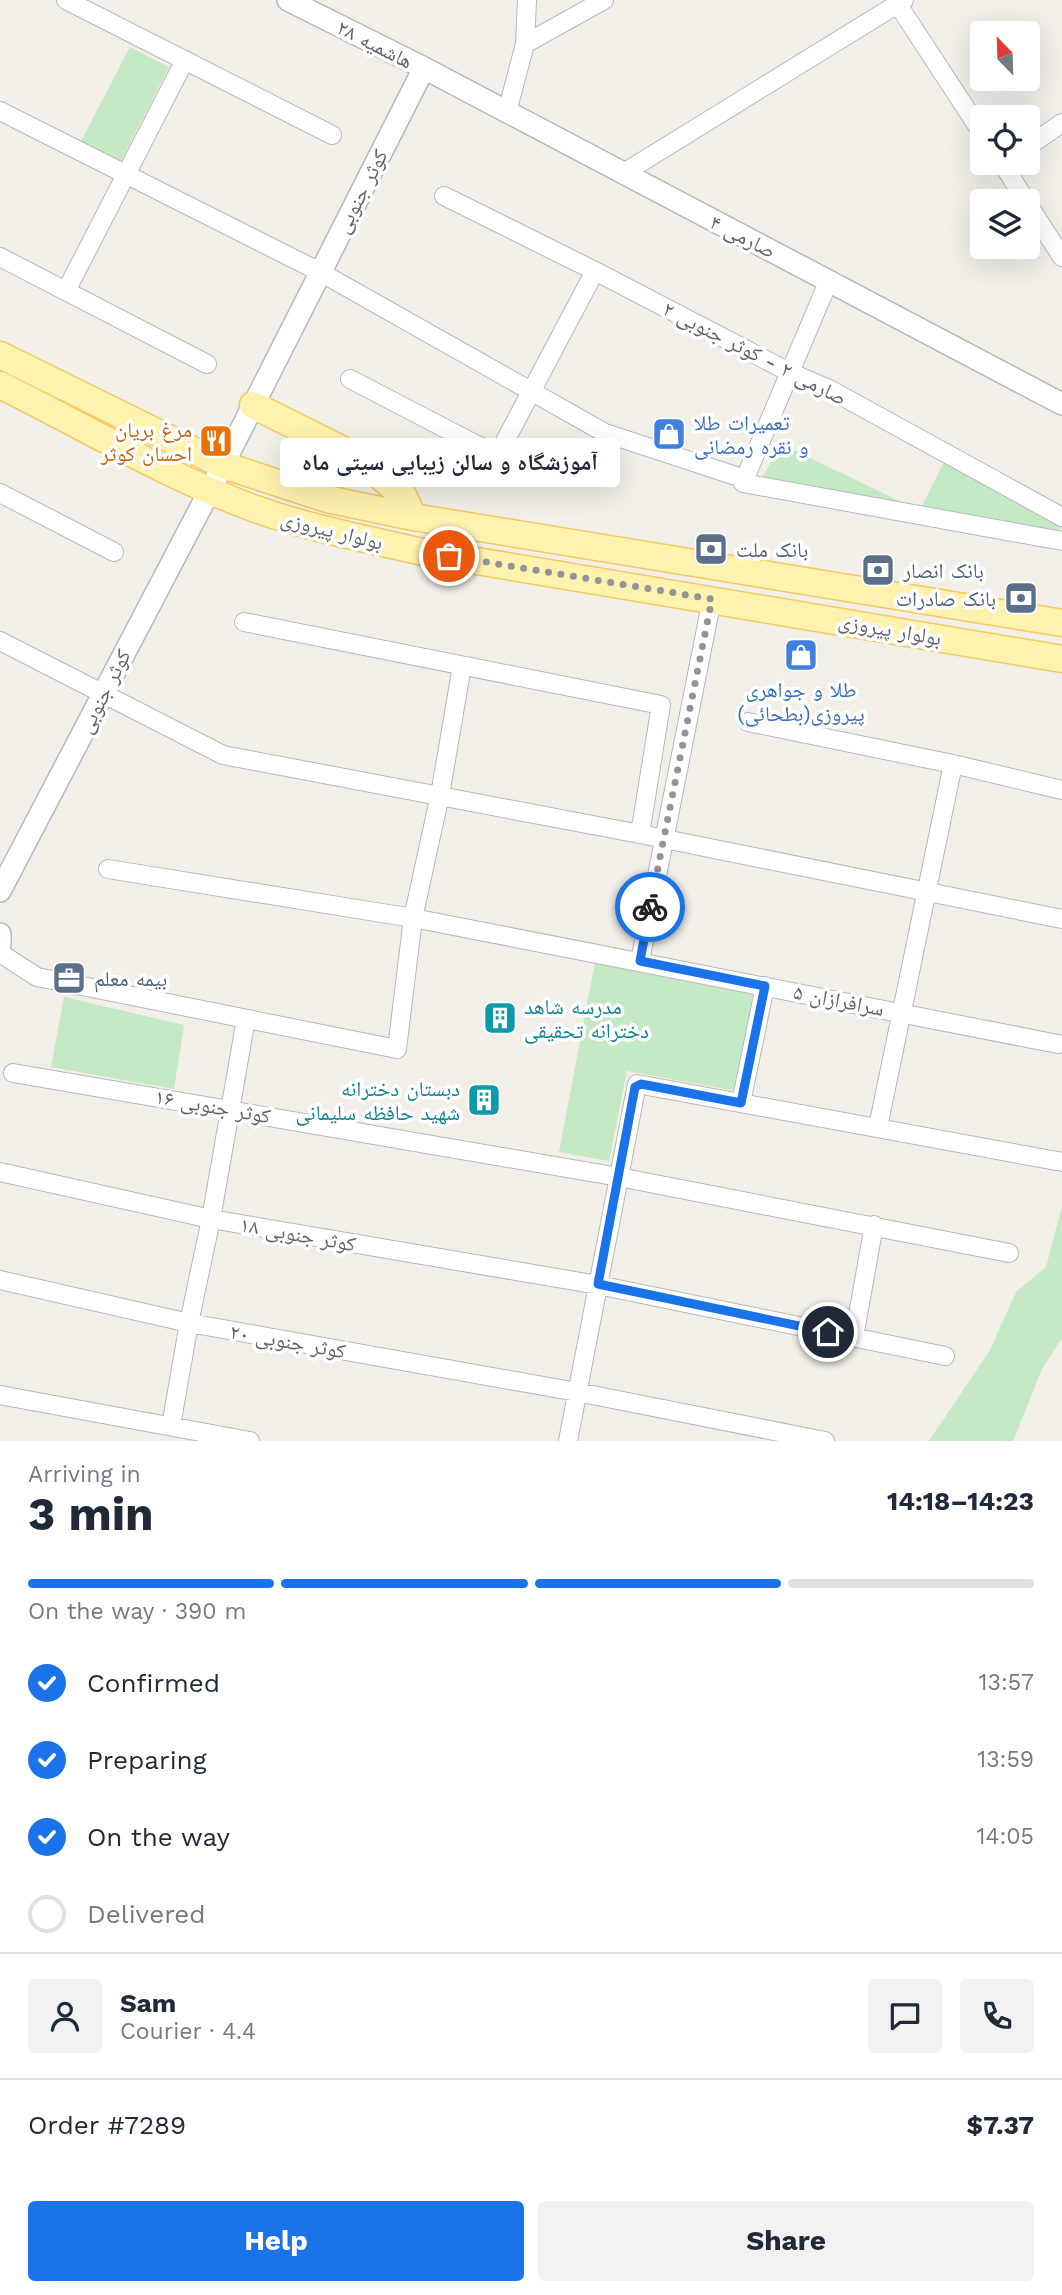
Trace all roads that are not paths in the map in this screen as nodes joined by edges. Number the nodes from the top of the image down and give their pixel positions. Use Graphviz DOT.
graph roads {
  1 [pos="66,0"];
  2 [pos="288,0"];
  3 [pos="527,0"];
  4 [pos="604,0"];
  5 [pos="899,1"];
  6 [pos="526,44"];
  7 [pos="185,60"];
  8 [pos="424,68"];
  9 [pos="0,111"];
  10 [pos="507,112"];
  11 [pos="970,114"];
  12 [pos="1062,123"];
  13 [pos="332,135"];
  14 [pos="1040,138"];
  15 [pos="126,174"];
  16 [pos="622,174"];
  17 [pos="444,196"];
  18 [pos="1040,222"];
  19 [pos="0,257"];
  20 [pos="1062,257"];
  21 [pos="595,271"];
  22 [pos="320,272"];
  23 [pos="829,280"];
  24 [pos="66,291"];
  25 [pos="0,355"];
  26 [pos="207,364"];
  27 [pos="789,372"];
  28 [pos="350,379"];
  29 [pos="0,385"];
  30 [pos="531,393"];
  31 [pos="1062,404"];
  32 [pos="253,405"];
  33 [pos="500,448"];
  34 [pos="223,465"];
  35 [pos="600,476"];
  36 [pos="744,481"];
  37 [pos="208,490"];
  38 [pos="0,493"];
  39 [pos="413,517"];
  40 [pos="1062,517"];
  41 [pos="1062,541"];
  42 [pos="114,552"];
  43 [pos="712,599"];
  44 [pos="244,622"];
  45 [pos="1062,623"];
  46 [pos="0,641"];
  47 [pos="1062,659"];
  48 [pos="462,666"];
  49 [pos="102,694"];
  50 [pos="748,722"];
  51 [pos="953,764"];
  52 [pos="1062,790"];
  53 [pos="440,795"];
  54 [pos="640,834"];
  55 [pos="664,839"];
  56 [pos="108,869"];
  57 [pos="0,891"];
  58 [pos="928,891"];
  59 [pos="414,918"];
  60 [pos="1062,919"];
  61 [pos="0,934"];
  62 [pos="0,945"];
  63 [pos="0,953"];
  64 [pos="640,961"];
  65 [pos="765,986"];
  66 [pos="902,1011"];
  67 [pos="246,1019"];
  68 [pos="1058,1044"];
  69 [pos="13,1073"];
  70 [pos="741,1103"];
  71 [pos="229,1109"];
  72 [pos="878,1127"];
  73 [pos="1062,1162"];
  74 [pos="0,1172"];
  75 [pos="619,1177"];
  76 [pos="211,1219"];
  77 [pos="874,1225"];
  78 [pos="1009,1253"];
  79 [pos="0,1280"];
  80 [pos="598,1284"];
  81 [pos="189,1323"];
  82 [pos="854,1337"];
  83 [pos="945,1356"];
  84 [pos="577,1392"];
  85 [pos="0,1395"];
  86 [pos="171,1426"];
  87 [pos="250,1441"];
  88 [pos="568,1441"];
  89 [pos="825,1441"];
  1 -- 7 [label="street"];
  2 -- 8 [label="street, هاشمیه ۲۸"];
  3 -- 6 [label="street"];
  4 -- 6 [label="street"];
  5 -- 11 [label="street"];
  5 -- 16 [label="street"];
  6 -- 10 [label="street"];
  7 -- 13 [label="street"];
  7 -- 15 [label="street"];
  8 -- 10 [label="street, صارمی ۴"];
  8 -- 22 [label="street, کوثر جنوبی"];
  9 -- 15 [label="street"];
  10 -- 16 [label="street, صارمی ۴"];
  12 -- 14 [label="street"];
  15 -- 22 [label="street"];
  15 -- 24 [label="street"];
  16 -- 23 [label="street, صارمی ۴"];
  17 -- 21 [label="street, صارمی ۲ - کوثر جنوبی ۲"];
  18 -- 20 [label="street"];
  19 -- 24 [label="street"];
  21 -- 27 [label="street, صارمی ۲ - کوثر جنوبی ۲"];
  21 -- 30 [label="street"];
  22 -- 30 [label="street"];
  22 -- 32 [label="street, کوثر جنوبی"];
  23 -- 27 [label="street"];
  23 -- 31 [label="street, صارمی ۴"];
  24 -- 26 [label="street"];
  25 -- 34 [label="main road, بولوار پیروزی"];
  27 -- 36 [label="street"];
  27 -- 40 [label="street, صارمی ۲ - کوثر جنوبی ۲"];
  28 -- 33 [label="street"];
  29 -- 37 [label="main road, بولوار پیروزی"];
  30 -- 33 [label="street"];
  30 -- 36 [label="street"];
  32 -- 34 [label="street, کوثر جنوبی"];
  32 -- 39 [label="main road"];
  33 -- 35 [label="street"];
  34 -- 37 [label="street, کوثر جنوبی"];
  34 -- 39 [label="main road, بولوار پیروزی"];
  36 -- 41 [label="street"];
  37 -- 43 [label="main road, بولوار پیروزی"];
  37 -- 49 [label="street, کوثر جنوبی"];
  38 -- 42 [label="street"];
  39 -- 45 [label="main road, بولوار پیروزی"];
  43 -- 47 [label="main road, بولوار پیروزی"];
  43 -- 55 [label="street"];
  44 -- 48 [label="street"];
  46 -- 49 [label="street"];
  48 -- 53 [label="street"];
  48 -- 54 [label="street"];
  49 -- 53 [label="street"];
  49 -- 57 [label="street, کوثر جنوبی"];
  50 -- 51 [label="street"];
  51 -- 52 [label="street"];
  51 -- 58 [label="street"];
  53 -- 54 [label="street"];
  53 -- 59 [label="street"];
  54 -- 55 [label="street"];
  55 -- 58 [label="street"];
  55 -- 64 [label="street"];
  56 -- 59 [label="street, سرافرازان ۵"];
  58 -- 60 [label="street"];
  58 -- 66 [label="street"];
  59 -- 64 [label="street, سرافرازان ۵"];
  59 -- 67 [label="street"];
  61 -- 62 [label="street"];
  63 -- 67 [label="street"];
  64 -- 65 [label="street, سرافرازان ۵"];
  65 -- 66 [label="street, سرافرازان ۵"];
  65 -- 70 [label="street"];
  66 -- 68 [label="street, سرافرازان ۵"];
  66 -- 72 [label="street"];
  67 -- 71 [label="street"];
  69 -- 71 [label="street, کوثر جنوبی ۱۶"];
  70 -- 72 [label="street"];
  70 -- 75 [label="street"];
  71 -- 75 [label="street, کوثر جنوبی ۱۶"];
  71 -- 76 [label="street"];
  72 -- 73 [label="street"];
  74 -- 76 [label="street, کوثر جنوبی ۱۸"];
  75 -- 77 [label="street, کوثر جنوبی ۱۶"];
  75 -- 80 [label="street"];
  76 -- 80 [label="street, کوثر جنوبی ۱۸"];
  76 -- 81 [label="street"];
  77 -- 78 [label="street, کوثر جنوبی ۱۶"];
  77 -- 82 [label="street"];
  79 -- 81 [label="street, کوثر جنوبی ۲۰"];
  80 -- 82 [label="street, کوثر جنوبی ۱۸"];
  80 -- 84 [label="street"];
  81 -- 84 [label="street, کوثر جنوبی ۲۰"];
  81 -- 86 [label="street"];
  82 -- 83 [label="street, کوثر جنوبی ۱۸"];
  84 -- 88 [label="street"];
  84 -- 89 [label="street, کوثر جنوبی ۲۰"];
  85 -- 86 [label="street"];
  86 -- 87 [label="street"];
}
